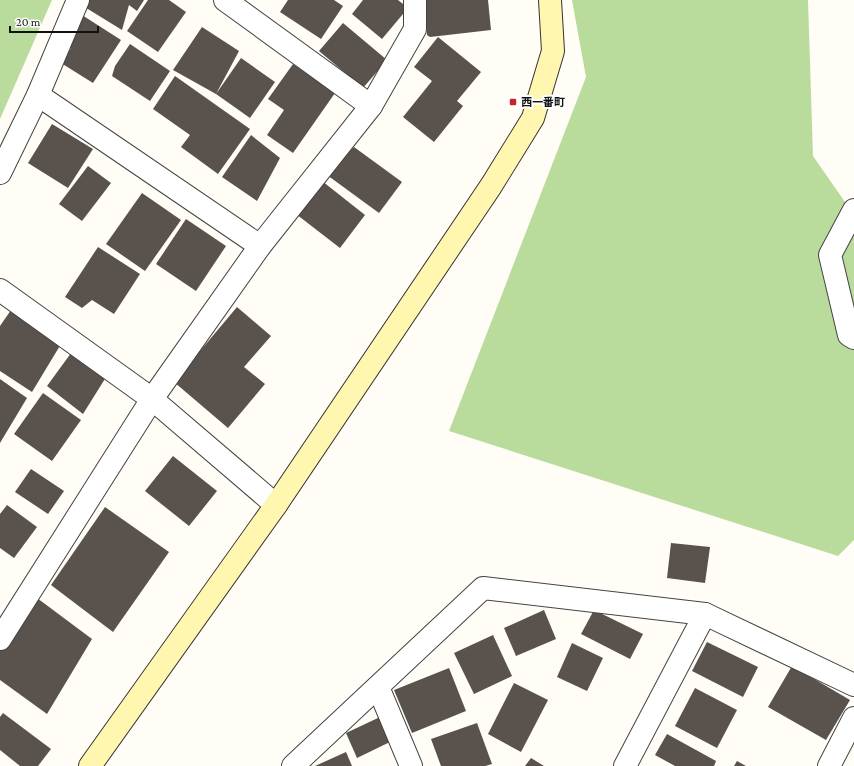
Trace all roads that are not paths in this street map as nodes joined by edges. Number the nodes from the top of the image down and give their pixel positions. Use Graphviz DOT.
graph roads {
  1 [pos="78,0"];
  2 [pos="225,0"];
  3 [pos="415,0"];
  4 [pos="550,0"];
  5 [pos="38,95"];
  6 [pos="371,106"];
  7 [pos="0,172"];
  8 [pos="854,210"];
  9 [pos="260,246"];
  10 [pos="0,291"];
  11 [pos="854,338"];
  12 [pos="152,399"];
  13 [pos="276,505"];
  14 [pos="705,614"];
  15 [pos="0,639"];
  16 [pos="854,684"];
  17 [pos="378,687"];
  18 [pos="854,718"];
  19 [pos="90,766"];
  20 [pos="292,766"];
  21 [pos="411,766"];
  22 [pos="625,766"];
  23 [pos="829,766"];
  1 -- 5 [label="street"];
  2 -- 6 [label="street"];
  3 -- 6 [label="street"];
  4 -- 13 [label="street"];
  5 -- 7 [label="street"];
  5 -- 9 [label="street"];
  6 -- 9 [label="street"];
  8 -- 11 [label="street"];
  9 -- 12 [label="street"];
  10 -- 12 [label="street"];
  12 -- 13 [label="street"];
  12 -- 15 [label="street"];
  13 -- 19 [label="street"];
  14 -- 16 [label="street"];
  14 -- 17 [label="street"];
  14 -- 22 [label="street"];
  17 -- 20 [label="street"];
  17 -- 21 [label="street"];
  18 -- 23 [label="street"];
}
